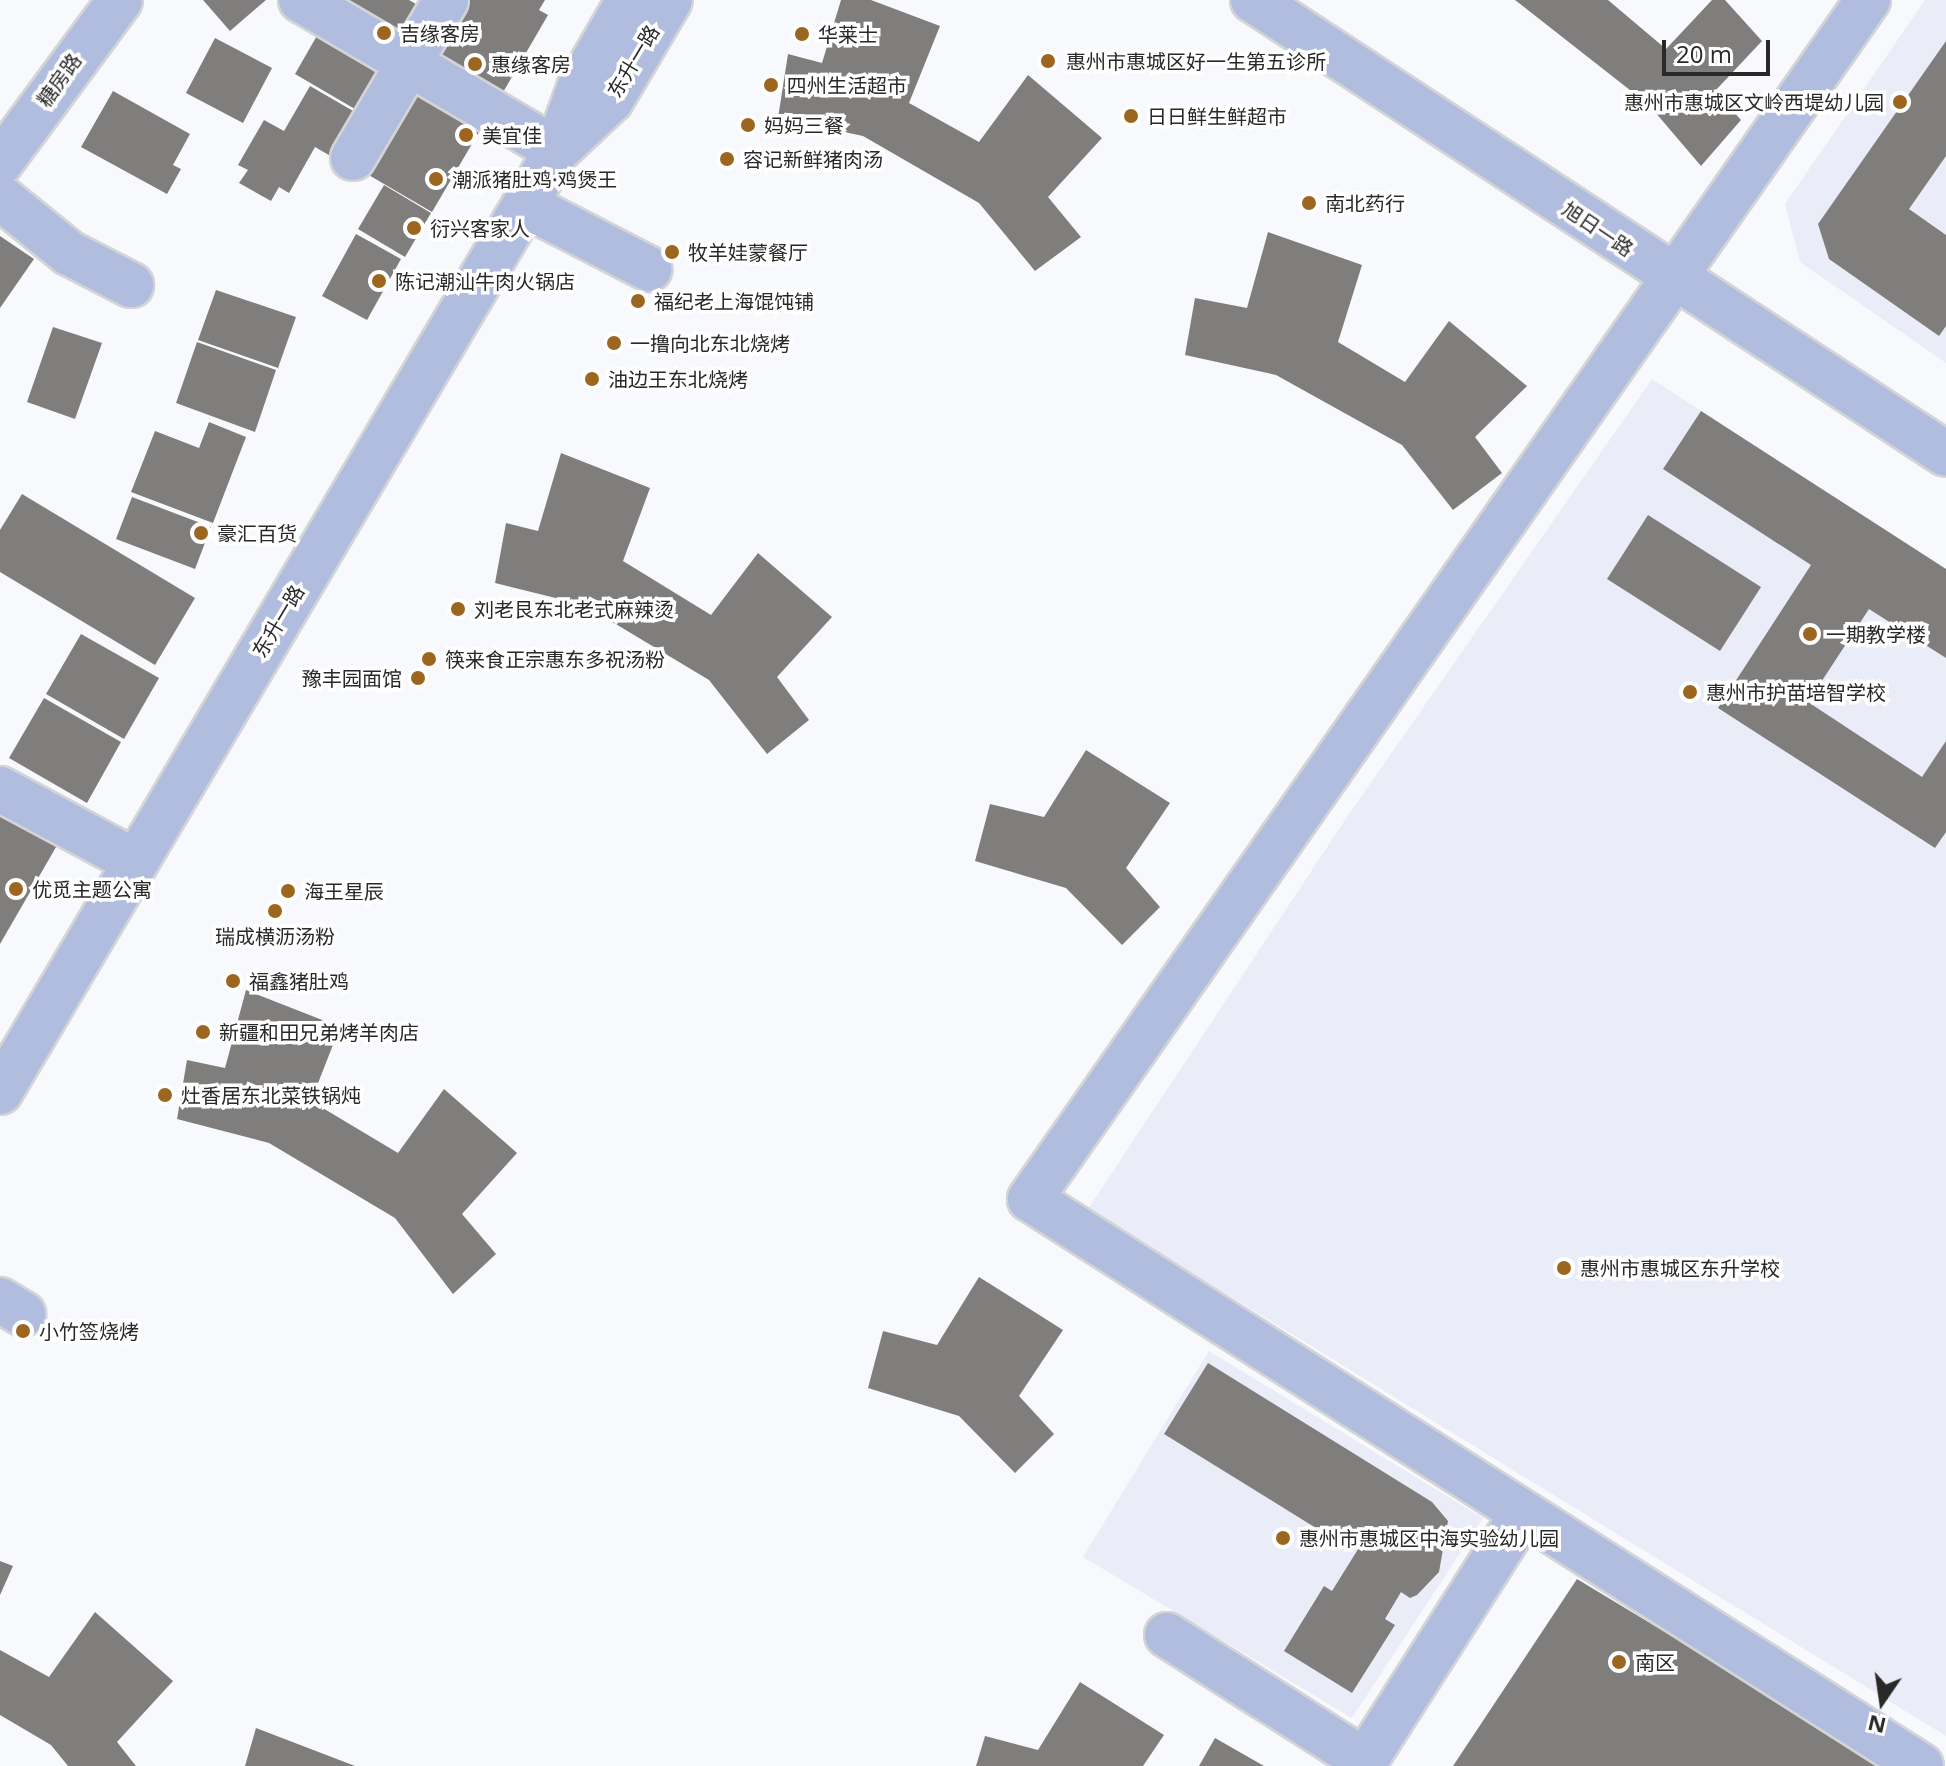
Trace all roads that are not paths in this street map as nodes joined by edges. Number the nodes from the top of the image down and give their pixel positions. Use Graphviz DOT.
graph roads {
  1 [pos="301,0"];
  2 [pos="446,0"];
  3 [pos="629,0"];
  4 [pos="670,0"];
  5 [pos="1253,0"];
  6 [pos="1868,0"];
  7 [pos="116,2"];
  8 [pos="408,65"];
  9 [pos="557,150"];
  10 [pos="353,158"];
  11 [pos="0,163"];
  12 [pos="0,197"];
  13 [pos="525,205"];
  14 [pos="649,269"];
  15 [pos="1671,278"];
  16 [pos="131,285"];
  17 [pos="1946,454"];
  18 [pos="0,789"];
  19 [pos="136,862"];
  20 [pos="0,1092"];
  21 [pos="1523,1513"];
  22 [pos="1167,1635"];
  23 [pos="1921,1766"];
  1 -- 8 [label="street"];
  2 -- 8 [label="street"];
  3 -- 9 [label="street, 东升一路"];
  4 -- 9 [label="street, 东升一路"];
  5 -- 15 [label="street, 旭日一路"];
  6 -- 15 [label="street"];
  7 -- 11 [label="street, 糖房路"];
  8 -- 9 [label="street"];
  8 -- 10 [label="street"];
  9 -- 13 [label="street, 东升一路"];
  12 -- 16 [label="street"];
  13 -- 14 [label="street"];
  13 -- 19 [label="street, 东升一路"];
  15 -- 17 [label="street, 旭日一路"];
  15 -- 21 [label="street"];
  18 -- 19 [label="street"];
  19 -- 20 [label="street, 东升一路"];
  21 -- 22 [label="street"];
  21 -- 23 [label="street"];
}
